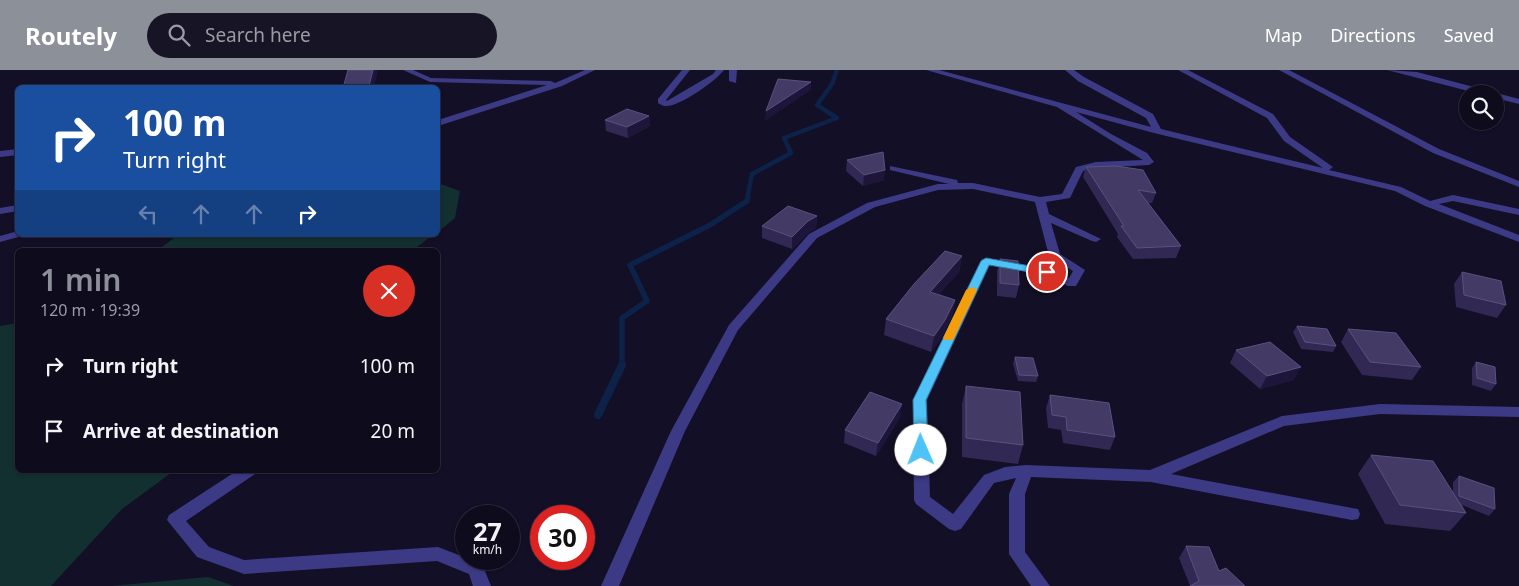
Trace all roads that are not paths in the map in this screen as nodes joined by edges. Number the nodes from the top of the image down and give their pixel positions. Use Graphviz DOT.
graph roads {
  1 [pos="407,70"];
  2 [pos="591,70"];
  3 [pos="686,70"];
  4 [pos="720,70"];
  5 [pos="734,70"];
  6 [pos="930,70"];
  7 [pos="1069,70"];
  8 [pos="1182,70"];
  9 [pos="1284,70"];
  10 [pos="1391,70"];
  11 [pos="733,81"];
  12 [pos="559,84"];
  13 [pos="1459,86"];
  14 [pos="1504,98"];
  15 [pos="1519,102"];
  16 [pos="1062,106"];
  17 [pos="440,121"];
  18 [pos="1158,131"];
  19 [pos="15,152"];
  20 [pos="0,154"];
  21 [pos="894,168"];
  22 [pos="1348,177"];
  23 [pos="1519,184"];
  24 [pos="973,186"];
  25 [pos="1040,200"];
  26 [pos="1429,204"];
  27 [pos="15,208"];
  28 [pos="0,211"];
  29 [pos="1519,212"];
  30 [pos="1043,215"];
  31 [pos="15,235"];
  32 [pos="1096,238"];
  33 [pos="1519,238"];
  34 [pos="0,239"];
  35 [pos="1519,412"];
  36 [pos="1026,471"];
  37 [pos="246,473"];
  38 [pos="1151,476"];
  39 [pos="1352,514"];
  40 [pos="482,586"];
  41 [pos="610,586"];
  42 [pos="1041,586"];
  1 -- 12 [label="street"];
  2 -- 12 [label="street"];
  3 -- 4 [label="street"];
  5 -- 11 [label="street"];
  6 -- 16 [label="street"];
  7 -- 18 [label="street"];
  8 -- 22 [label="street"];
  9 -- 23 [label="street"];
  10 -- 13 [label="street"];
  12 -- 17 [label="street"];
  14 -- 15 [label="street"];
  16 -- 18 [label="street"];
  16 -- 25 [label="street"];
  18 -- 22 [label="street"];
  19 -- 20 [label="street"];
  21 -- 24 [label="street"];
  22 -- 26 [label="street"];
  24 -- 25 [label="street"];
  24 -- 41 [label="street"];
  25 -- 30 [label="street"];
  26 -- 29 [label="street"];
  26 -- 33 [label="street"];
  27 -- 28 [label="street"];
  30 -- 32 [label="street"];
  30 -- 36 [label="street"];
  31 -- 34 [label="street"];
  35 -- 38 [label="street"];
  36 -- 38 [label="street"];
  36 -- 42 [label="street"];
  37 -- 40 [label="street"];
  38 -- 39 [label="street"];
}
